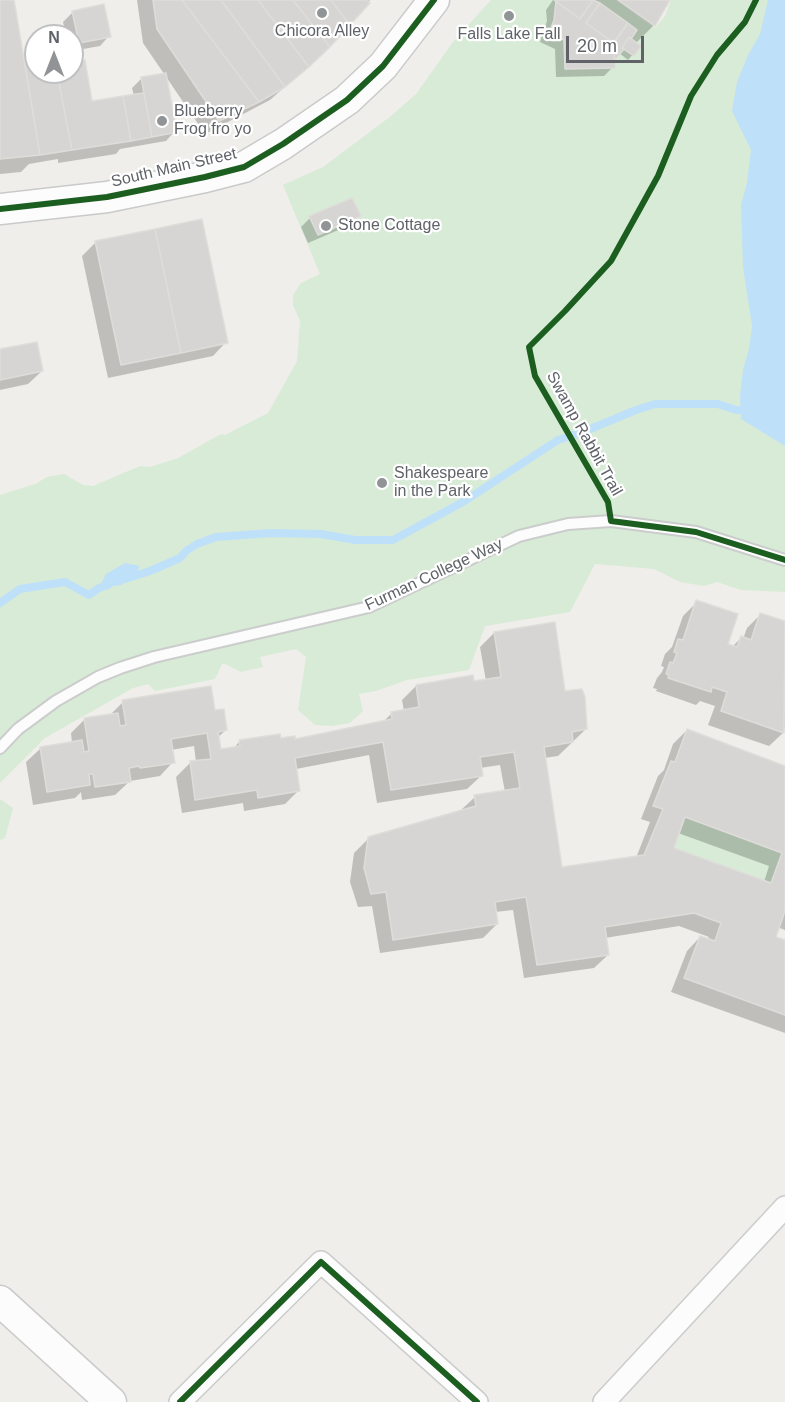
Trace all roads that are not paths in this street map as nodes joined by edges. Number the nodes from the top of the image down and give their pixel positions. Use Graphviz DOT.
graph roads {
  1 [pos="434,0"];
  2 [pos="0,209"];
  3 [pos="785,560"];
  4 [pos="0,748"];
  5 [pos="785,1207"];
  6 [pos="0,1301"];
  7 [pos="111,1402"];
  8 [pos="180,1402"];
  9 [pos="477,1402"];
  10 [pos="604,1402"];
  1 -- 2 [label="street, South Main Street"];
  3 -- 4 [label="lane, Furman College Way"];
  5 -- 10 [label="street"];
  6 -- 7 [label="street"];
  8 -- 9 [label="street"];
}
